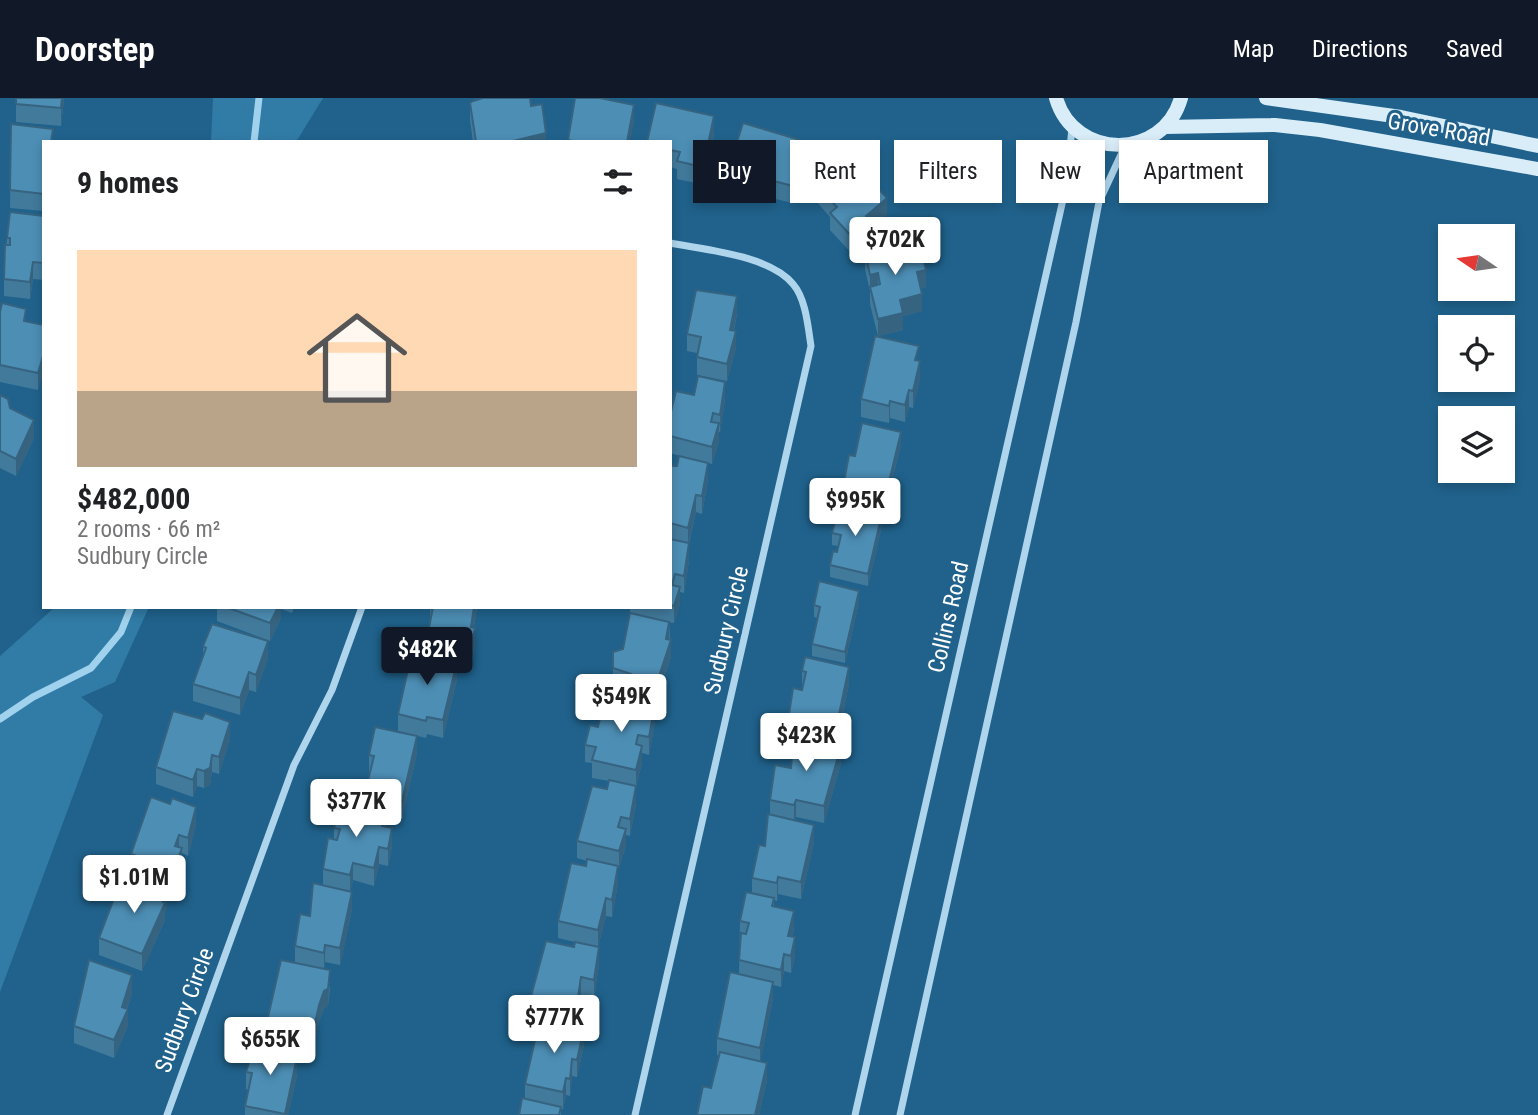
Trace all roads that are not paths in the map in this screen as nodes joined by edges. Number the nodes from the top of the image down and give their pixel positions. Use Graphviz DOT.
graph roads {
  1 [pos="1181,98"];
  2 [pos="1266,98"];
  3 [pos="1055,99"];
  4 [pos="1072,126"];
  5 [pos="1165,127"];
  6 [pos="1142,140"];
  7 [pos="1119,145"];
  8 [pos="1538,146"];
  9 [pos="1119,160"];
  10 [pos="1538,169"];
  11 [pos="672,243"];
  12 [pos="361,609"];
  13 [pos="167,1115"];
  14 [pos="635,1115"];
  15 [pos="855,1115"];
  16 [pos="900,1115"];
  1 -- 5 [label="street"];
  2 -- 8 [label="street, Grove Road"];
  3 -- 4 [label="street"];
  4 -- 7 [label="street"];
  4 -- 15 [label="street, Collins Road"];
  5 -- 6 [label="street"];
  5 -- 10 [label="street, Grove Road"];
  9 -- 16 [label="street"];
  11 -- 14 [label="street, Sudbury Circle"];
  12 -- 13 [label="street, Sudbury Circle"];
}
